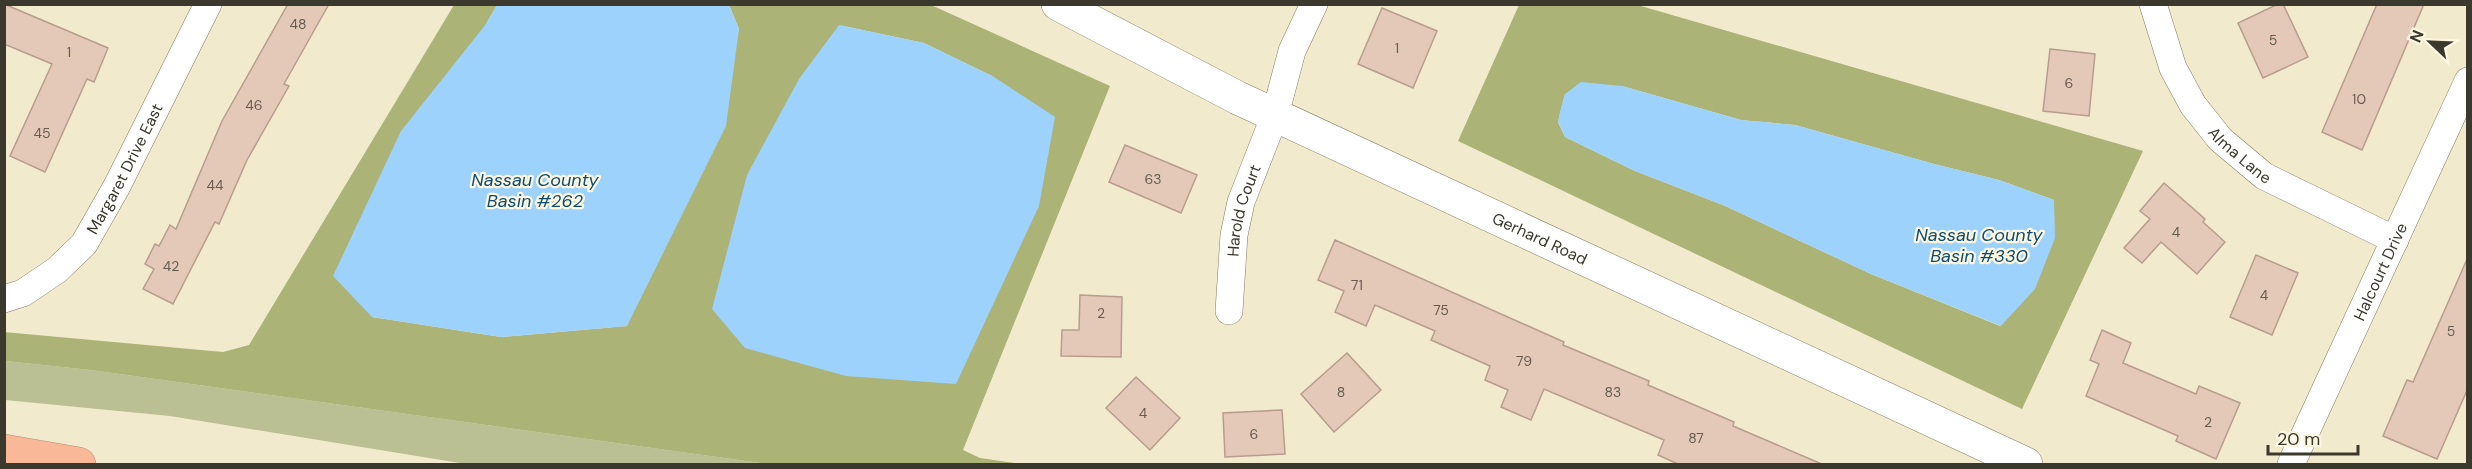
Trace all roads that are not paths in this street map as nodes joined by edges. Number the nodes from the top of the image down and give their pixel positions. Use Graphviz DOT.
graph roads {
  1 [pos="1058,4"];
  2 [pos="1314,4"];
  3 [pos="2153,4"];
  4 [pos="198,8"];
  5 [pos="2468,81"];
  6 [pos="1275,115"];
  7 [pos="2395,240"];
  8 [pos="4,299"];
  9 [pos="1229,311"];
  10 [pos="4,451"];
  11 [pos="79,465"];
  12 [pos="2026,465"];
  13 [pos="2291,465"];
  1 -- 6 [label="street, Gerhard Road"];
  2 -- 6 [label="street, Harold Court"];
  3 -- 7 [label="street, Alma Lane"];
  4 -- 8 [label="street, Margaret Drive East"];
  5 -- 7 [label="street, Halcourt Drive"];
  6 -- 9 [label="street, Harold Court"];
  6 -- 12 [label="street, Gerhard Road"];
  7 -- 13 [label="street, Halcourt Drive"];
  10 -- 11 [label="highway"];
}
